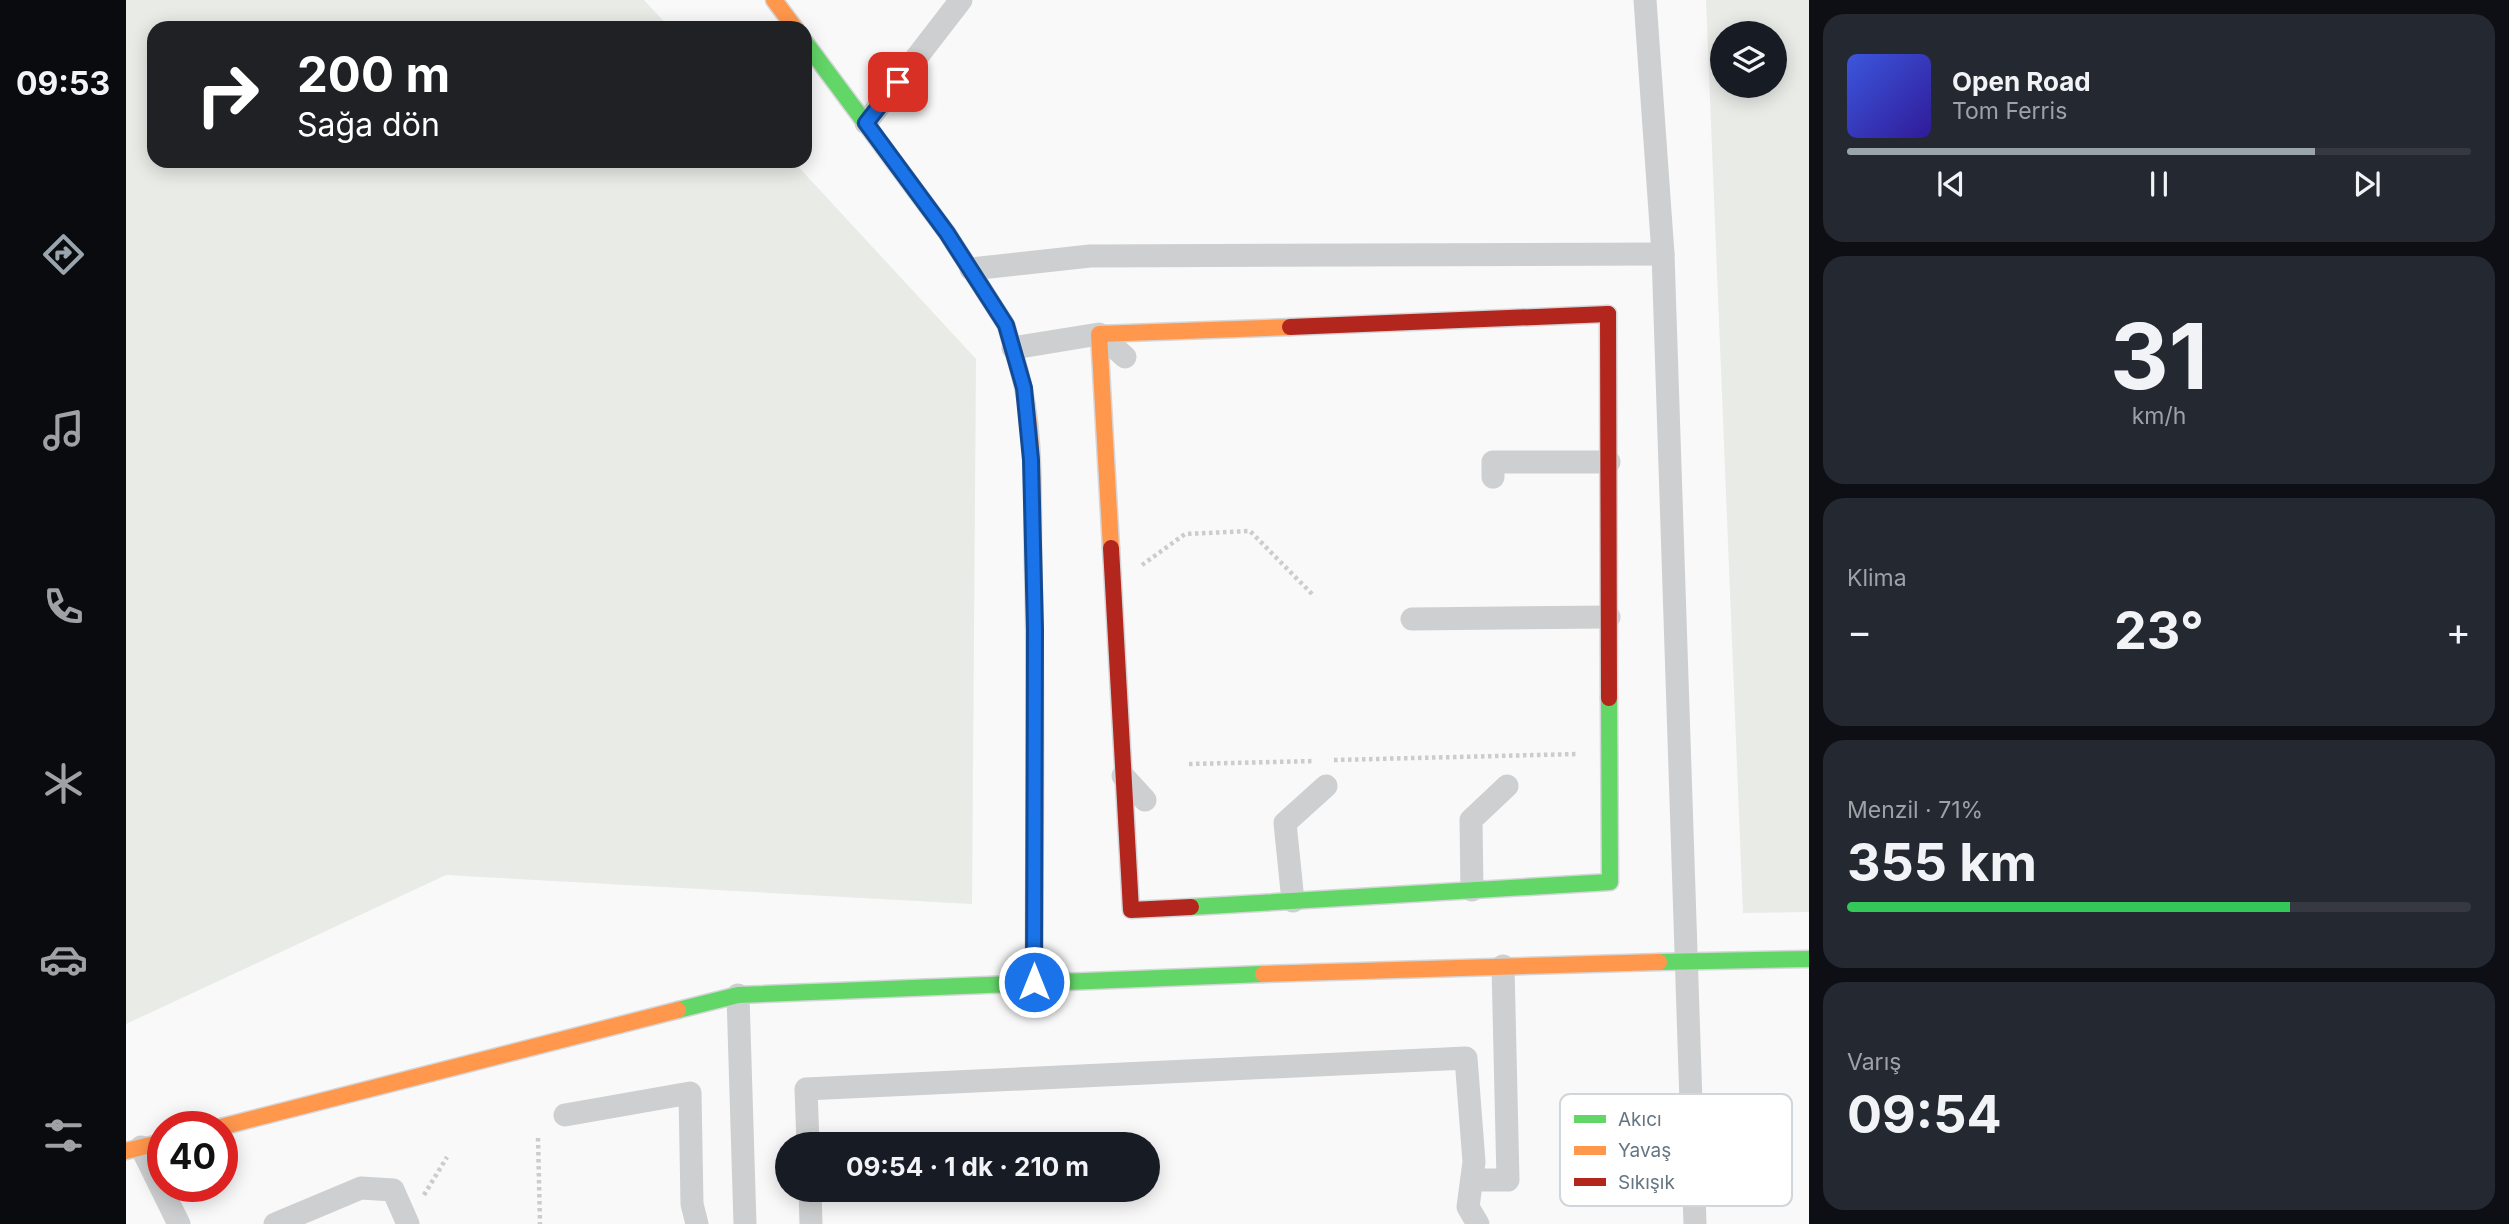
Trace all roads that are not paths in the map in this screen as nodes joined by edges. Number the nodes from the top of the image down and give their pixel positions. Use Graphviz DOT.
graph roads {
  1 [pos="774,0"];
  2 [pos="961,0"];
  3 [pos="1646,0"];
  4 [pos="790,21"];
  5 [pos="812,51"];
  6 [pos="866,123"];
  7 [pos="1663,254"];
  8 [pos="971,269"];
  9 [pos="1476,319"];
  10 [pos="1099,334"];
  11 [pos="1491,337"];
  12 [pos="1013,348"];
  13 [pos="1125,357"];
  14 [pos="1609,462"];
  15 [pos="1493,477"];
  16 [pos="1609,617"];
  17 [pos="1412,619"];
  18 [pos="1124,776"];
  19 [pos="1326,786"];
  20 [pos="1507,786"];
  21 [pos="1145,800"];
  22 [pos="1472,890"];
  23 [pos="1293,901"];
  24 [pos="1809,960"];
  25 [pos="1686,962"];
  26 [pos="1503,966"];
  27 [pos="1034,982"];
  28 [pos="738,995"];
  29 [pos="1691,1094"];
  30 [pos="565,1115"];
  31 [pos="238,1123"];
  32 [pos="808,1132"];
  33 [pos="143,1147"];
  34 [pos="1472,1180"];
  35 [pos="810,1202"];
  36 [pos="1694,1206"];
  37 [pos="179,1224"];
  38 [pos="275,1224"];
  39 [pos="408,1224"];
  40 [pos="697,1224"];
  41 [pos="745,1224"];
  42 [pos="811,1224"];
  43 [pos="1478,1224"];
  44 [pos="1695,1224"];
  1 -- 4 [label="street"];
  2 -- 6 [label="street"];
  3 -- 7 [label="street"];
  5 -- 6 [label="street"];
  6 -- 8 [label="street"];
  7 -- 8 [label="street"];
  7 -- 25 [label="street"];
  8 -- 12 [label="street"];
  9 -- 10 [label="street"];
  9 -- 11 [label="street"];
  9 -- 14 [label="street"];
  10 -- 12 [label="street"];
  10 -- 13 [label="street"];
  10 -- 18 [label="street"];
  12 -- 27 [label="street"];
  14 -- 15 [label="street"];
  14 -- 16 [label="street"];
  16 -- 17 [label="street"];
  16 -- 22 [label="street"];
  18 -- 21 [label="street"];
  18 -- 23 [label="street"];
  19 -- 23 [label="street"];
  20 -- 22 [label="street"];
  22 -- 23 [label="street"];
  24 -- 25 [label="street"];
  25 -- 26 [label="street"];
  25 -- 29 [label="street"];
  26 -- 27 [label="street"];
  26 -- 34 [label="street"];
  27 -- 28 [label="street"];
  28 -- 31 [label="street"];
  28 -- 41 [label="street"];
  30 -- 40 [label="street"];
  32 -- 34 [label="street"];
  33 -- 37 [label="street"];
  34 -- 43 [label="street"];
  35 -- 42 [label="street"];
  36 -- 44 [label="street"];
  38 -- 39 [label="street"];
}
